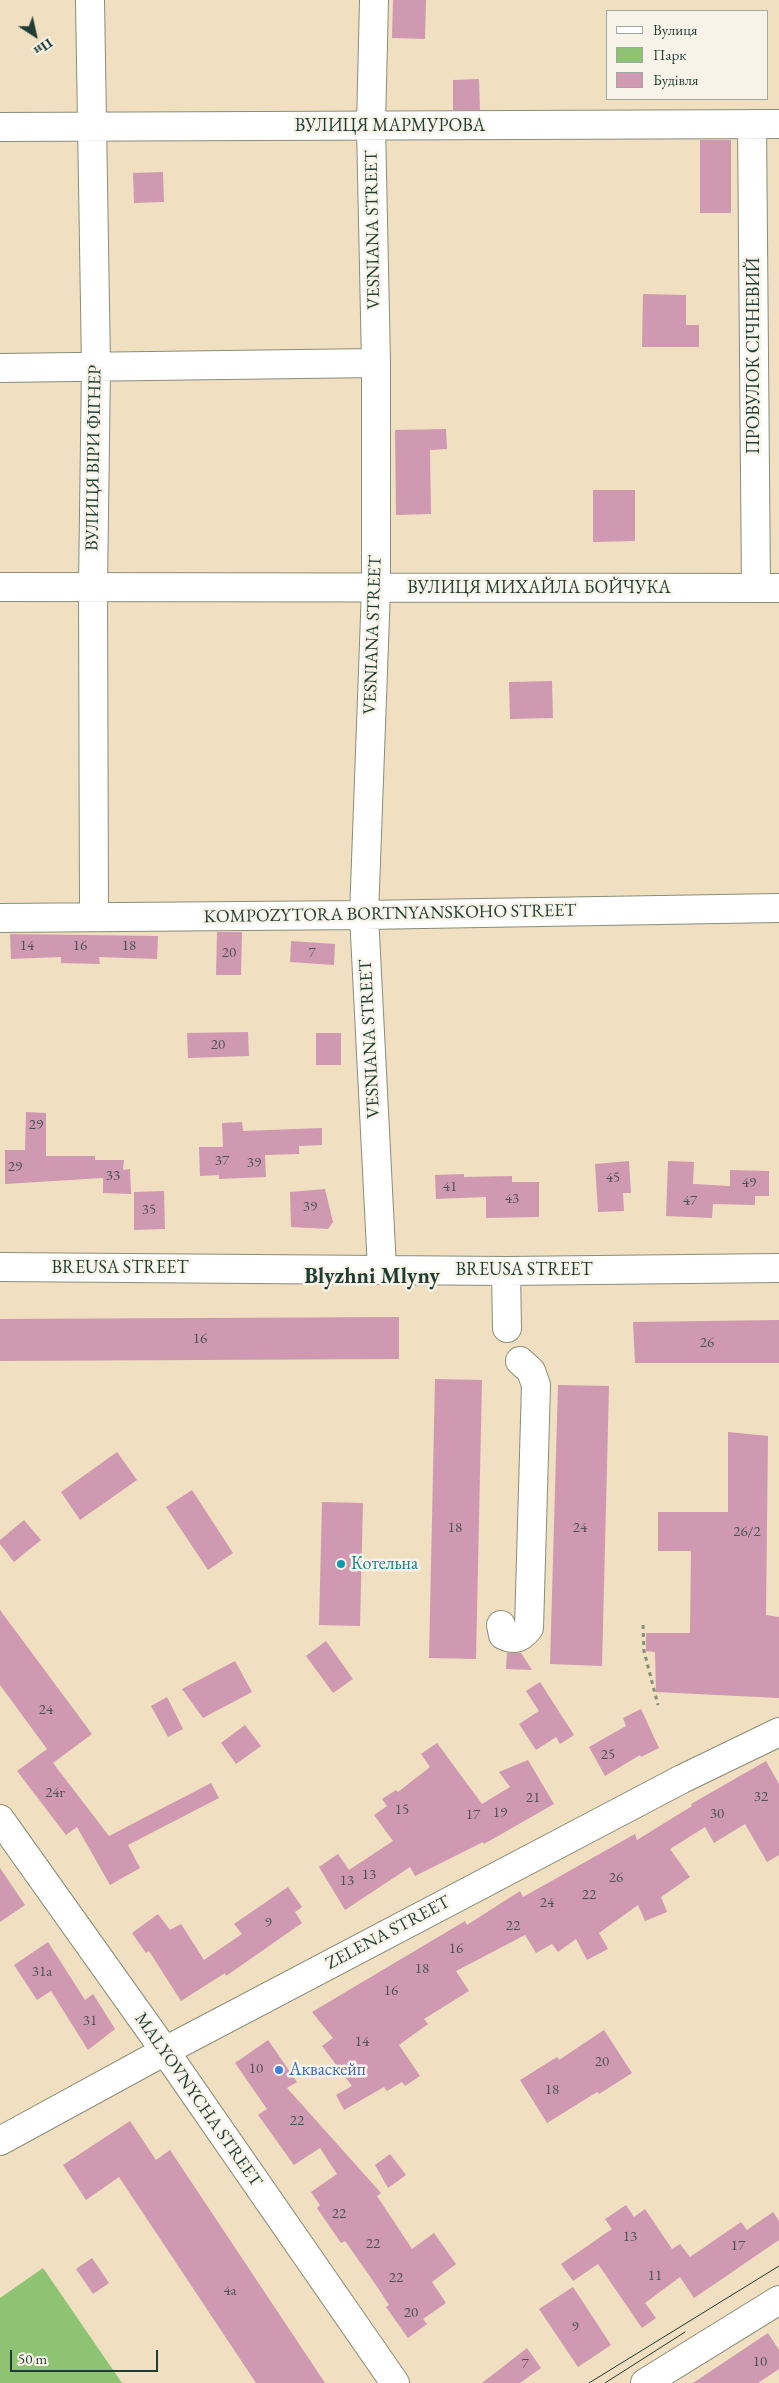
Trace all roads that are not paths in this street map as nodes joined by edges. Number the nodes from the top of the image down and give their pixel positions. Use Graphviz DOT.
graph roads {
  1 [pos="90,0"];
  2 [pos="374,0"];
  3 [pos="752,124"];
  4 [pos="779,124"];
  5 [pos="371,126"];
  6 [pos="0,127"];
  7 [pos="91,127"];
  8 [pos="376,363"];
  9 [pos="96,366"];
  10 [pos="0,368"];
  11 [pos="0,587"];
  12 [pos="93,588"];
  13 [pos="767,588"];
  14 [pos="376,589"];
  15 [pos="779,908"];
  16 [pos="364,915"];
  17 [pos="94,916"];
  18 [pos="0,918"];
  19 [pos="0,1267"];
  20 [pos="779,1268"];
  21 [pos="382,1269"];
  22 [pos="506,1271"];
  23 [pos="507,1328"];
  24 [pos="520,1361"];
  25 [pos="500,1625"];
  26 [pos="779,1732"];
  27 [pos="0,1819"];
  28 [pos="165,2051"];
  29 [pos="0,2141"];
  30 [pos="779,2300"];
  31 [pos="395,2383"];
  32 [pos="645,2383"];
  1 -- 7 [label="street, ВУЛИЦЯ ВІРИ ФІГНЕР"];
  2 -- 5 [label="street, VESNIANA STREET"];
  3 -- 4 [label="street, ВУЛИЦЯ МАРМУРОВА"];
  3 -- 5 [label="street, ВУЛИЦЯ МАРМУРОВА"];
  3 -- 13 [label="street, ПРОВУЛОК СІЧНЕВИЙ"];
  5 -- 7 [label="street, ВУЛИЦЯ МАРМУРОВА"];
  5 -- 8 [label="street, VESNIANA STREET"];
  6 -- 7 [label="street, ВУЛИЦЯ МАРМУРОВА"];
  7 -- 9 [label="street, ВУЛИЦЯ ВІРИ ФІГНЕР"];
  8 -- 9 [label="street"];
  8 -- 14 [label="street, VESNIANA STREET"];
  9 -- 10 [label="street"];
  9 -- 12 [label="street, ВУЛИЦЯ ВІРИ ФІГНЕР"];
  11 -- 12 [label="street, ВУЛИЦЯ МИХАЙЛА БОЙЧУКА"];
  12 -- 14 [label="street, ВУЛИЦЯ МИХАЙЛА БОЙЧУКА"];
  12 -- 17 [label="street, ВУЛИЦЯ ВІРИ ФІГНЕР"];
  13 -- 14 [label="street, ВУЛИЦЯ МИХАЙЛА БОЙЧУКА"];
  14 -- 16 [label="street, VESNIANA STREET"];
  15 -- 16 [label="street, KOMPOZYTORA BORTNYANSKOHO STREET"];
  16 -- 17 [label="street, KOMPOZYTORA BORTNYANSKOHO STREET"];
  16 -- 21 [label="street, VESNIANA STREET"];
  17 -- 18 [label="street, KOMPOZYTORA BORTNYANSKOHO STREET"];
  19 -- 21 [label="street, BREUSA STREET"];
  20 -- 22 [label="street, BREUSA STREET"];
  21 -- 22 [label="street, BREUSA STREET"];
  22 -- 23 [label="street"];
  24 -- 25 [label="street"];
  26 -- 28 [label="street, ZELENA STREET"];
  27 -- 28 [label="street, MALYOVNYCHA STREET"];
  28 -- 29 [label="street, ZELENA STREET"];
  28 -- 31 [label="street, MALYOVNYCHA STREET"];
  30 -- 32 [label="street"];
}
